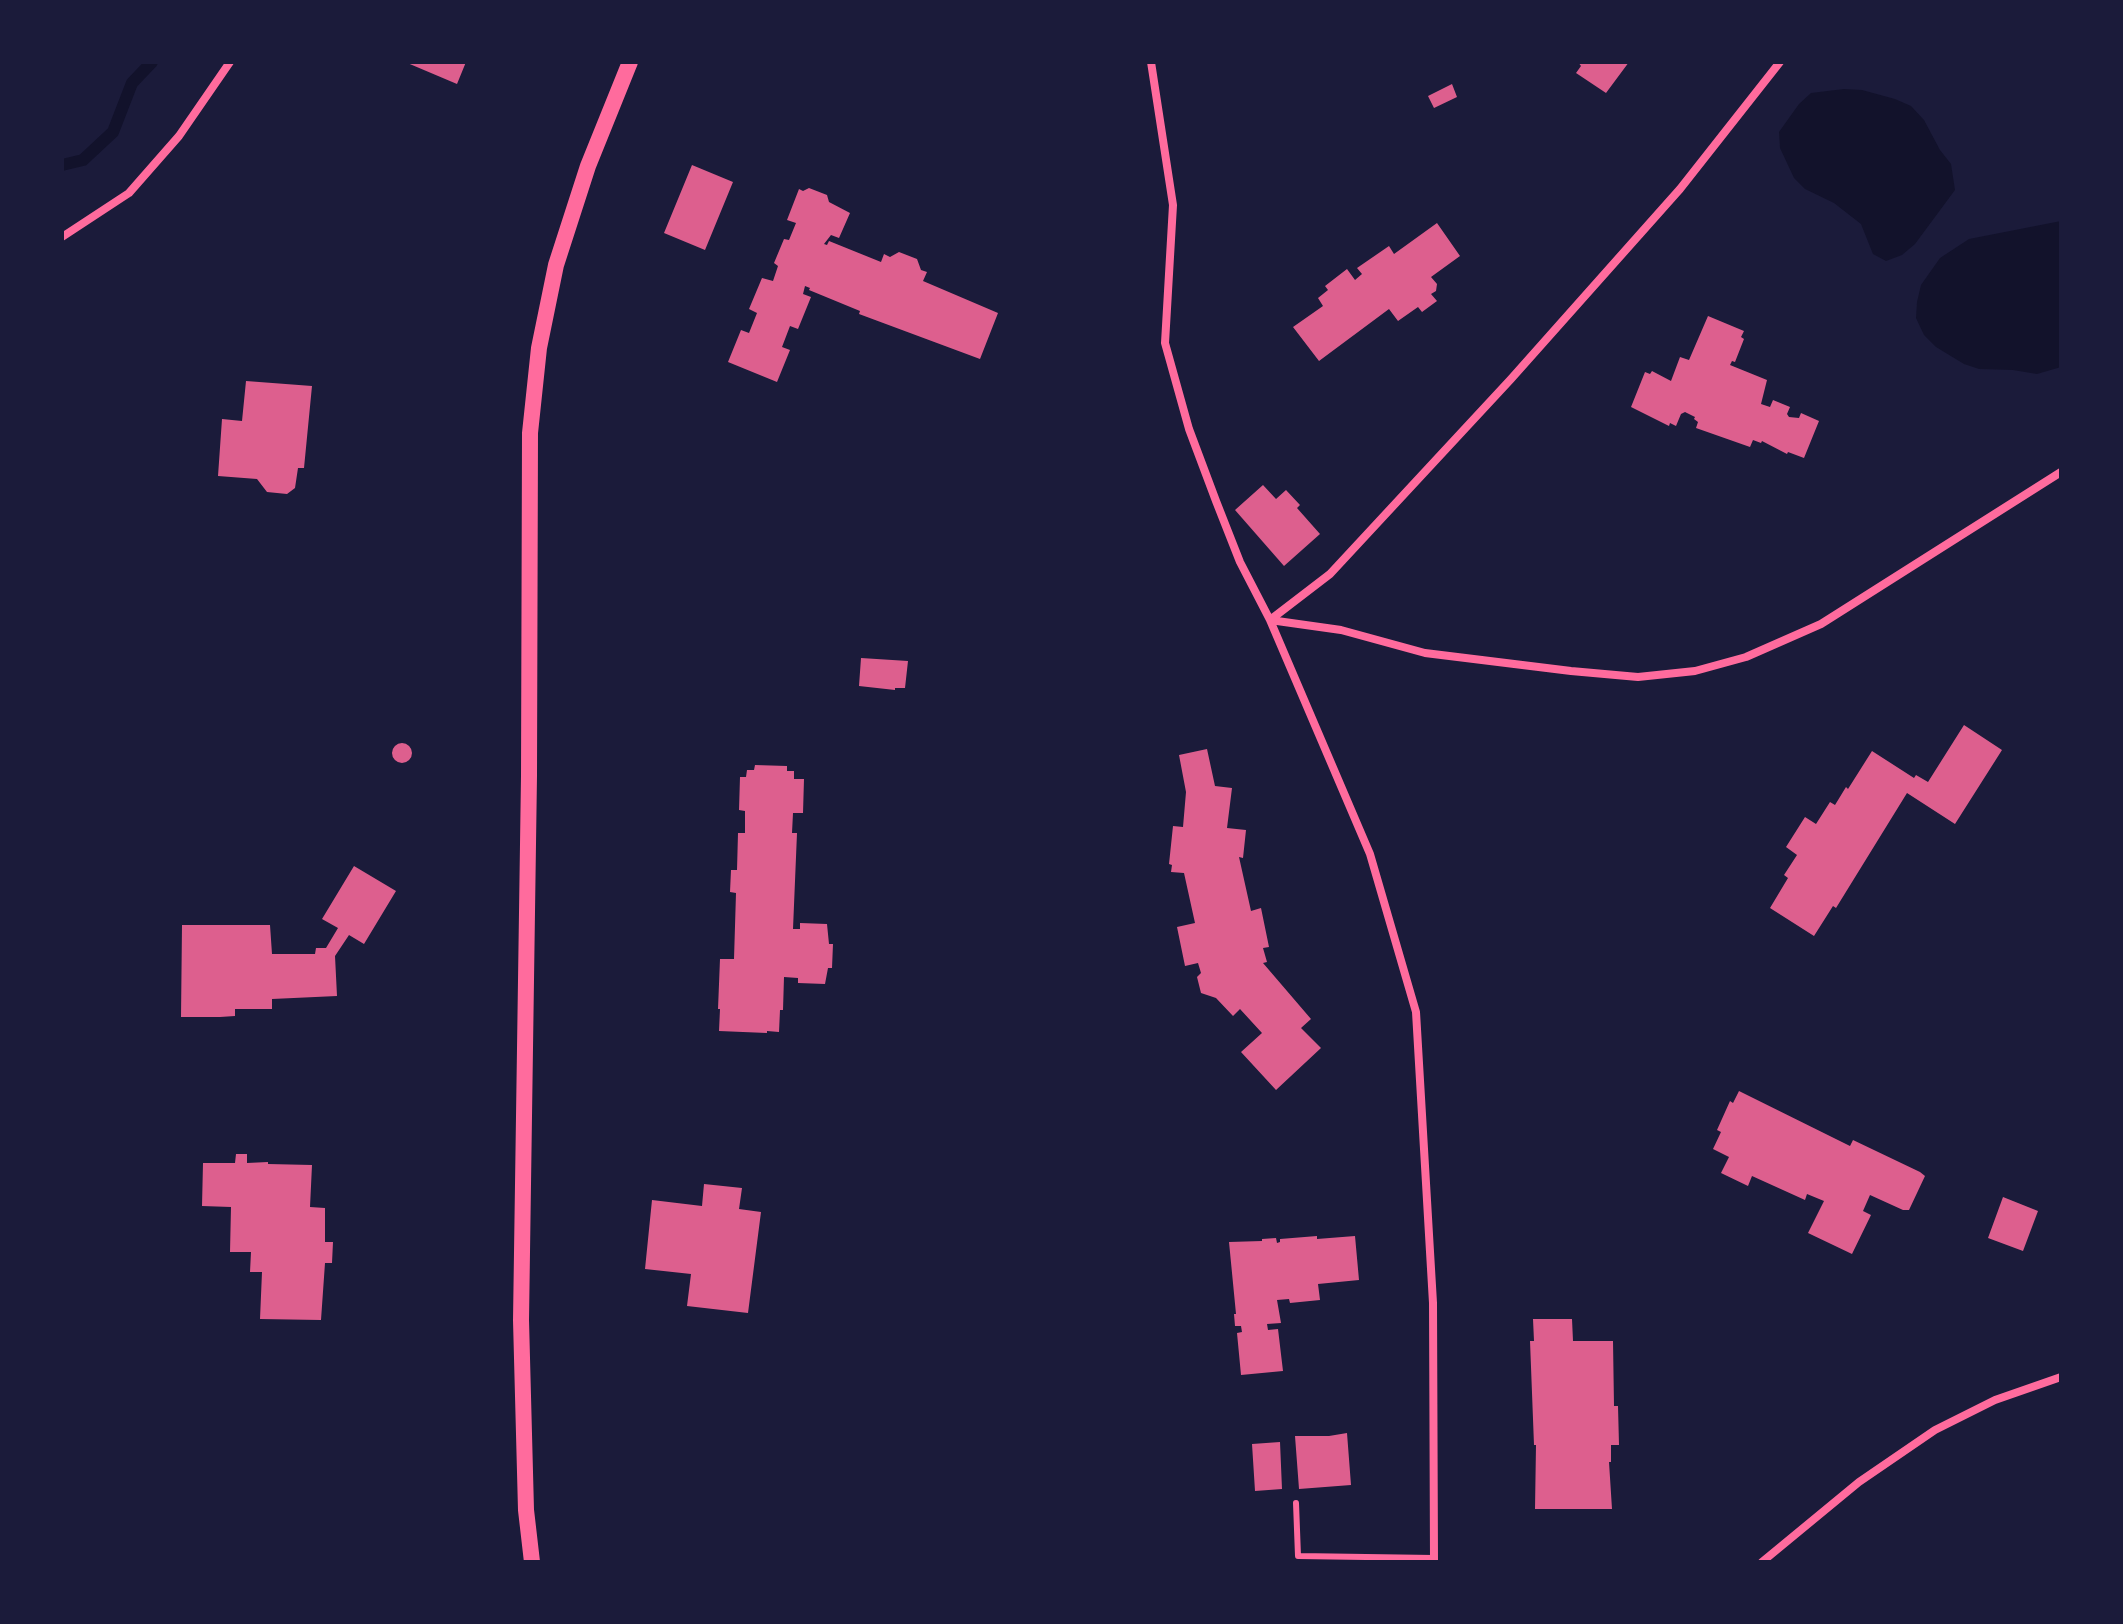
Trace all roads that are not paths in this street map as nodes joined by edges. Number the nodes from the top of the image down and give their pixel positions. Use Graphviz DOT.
graph roads {
  1 [pos="230,62"];
  2 [pos="630,62"];
  3 [pos="1151,62"];
  4 [pos="1780,62"];
  5 [pos="62,237"];
  6 [pos="2061,472"];
  7 [pos="1270,620"];
  8 [pos="2061,1377"];
  9 [pos="1296,1503"];
  10 [pos="1434,1560"];
  11 [pos="532,1562"];
  12 [pos="1762,1562"];
  1 -- 5 [label="street"];
  2 -- 11 [label="main road"];
  3 -- 7 [label="street"];
  4 -- 7 [label="street"];
  6 -- 7 [label="street"];
  7 -- 10 [label="street"];
  8 -- 12 [label="street"];
  9 -- 10 [label="lane"];
}
